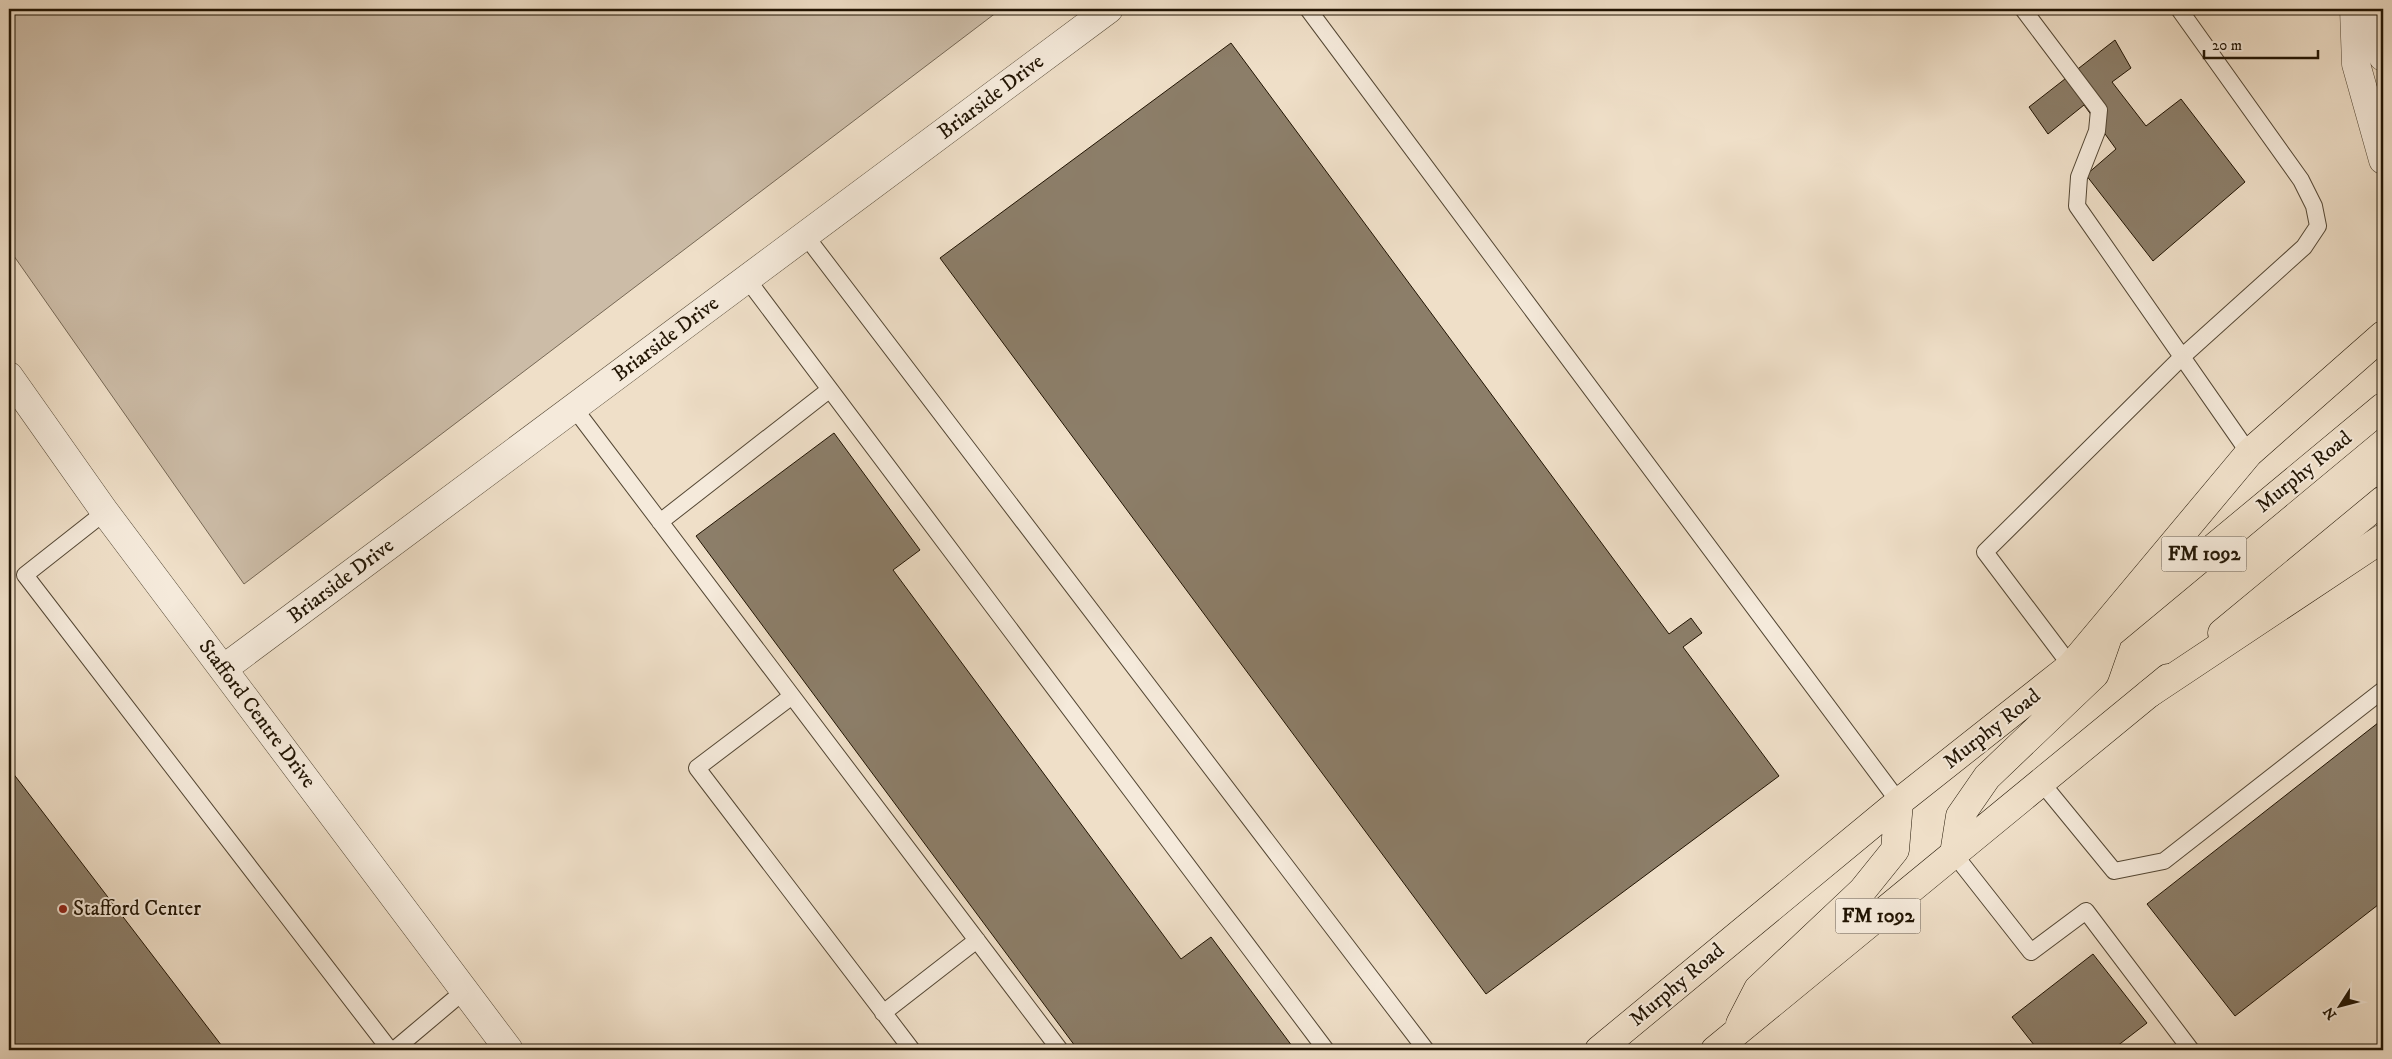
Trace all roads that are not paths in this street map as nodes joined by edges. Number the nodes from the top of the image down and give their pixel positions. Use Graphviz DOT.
graph roads {
  1 [pos="1109,9"];
  2 [pos="1308,9"];
  3 [pos="2023,9"];
  4 [pos="2179,9"];
  5 [pos="2354,9"];
  6 [pos="2366,9"];
  7 [pos="2383,57"];
  8 [pos="2383,160"];
  9 [pos="805,235"];
  10 [pos="746,279"];
  11 [pos="2383,335"];
  12 [pos="2183,356"];
  13 [pos="9,376"];
  14 [pos="829,390"];
  15 [pos="2383,407"];
  16 [pos="574,408"];
  17 [pos="2249,453"];
  18 [pos="2383,500"];
  19 [pos="105,512"];
  20 [pos="660,522"];
  21 [pos="2383,538"];
  22 [pos="2110,632"];
  23 [pos="2071,666"];
  24 [pos="223,669"];
  25 [pos="2383,690"];
  26 [pos="2150,693"];
  27 [pos="792,696"];
  28 [pos="2041,782"];
  29 [pos="1899,802"];
  30 [pos="1954,854"];
  31 [pos="977,940"];
  32 [pos="464,991"];
  33 [pos="883,1013"];
  34 [pos="1736,1033"];
  35 [pos="392,1050"];
  36 [pos="509,1050"];
  37 [pos="912,1050"];
  38 [pos="1060,1050"];
  39 [pos="1326,1050"];
  40 [pos="1426,1050"];
  41 [pos="1599,1050"];
  42 [pos="1715,1050"];
  43 [pos="2191,1050"];
  1 -- 9 [label="street, Briarside Drive"];
  2 -- 29 [label="lane"];
  3 -- 12 [label="lane"];
  4 -- 12 [label="lane"];
  5 -- 8 [label="street"];
  6 -- 7 [label="street"];
  9 -- 10 [label="street, Briarside Drive"];
  9 -- 40 [label="lane"];
  10 -- 14 [label="lane"];
  10 -- 16 [label="street, Briarside Drive"];
  11 -- 17 [label="main road"];
  12 -- 17 [label="lane"];
  12 -- 23 [label="lane"];
  13 -- 19 [label="street, Stafford Centre Drive"];
  14 -- 20 [label="lane"];
  14 -- 39 [label="lane"];
  15 -- 22 [label="main road, Murphy Road / FM 1092"];
  16 -- 20 [label="lane"];
  16 -- 24 [label="street, Briarside Drive"];
  17 -- 23 [label="main road"];
  18 -- 26 [label="main road, FM 1092"];
  19 -- 24 [label="street, Stafford Centre Drive"];
  19 -- 35 [label="lane"];
  20 -- 27 [label="lane"];
  21 -- 26 [label="main road"];
  22 -- 23 [label="main road, Murphy Road / FM 1092"];
  22 -- 30 [label="main road"];
  23 -- 29 [label="main road, Murphy Road / FM 1092"];
  24 -- 32 [label="street, Stafford Centre Drive"];
  25 -- 28 [label="lane"];
  26 -- 28 [label="main road, FM 1092"];
  27 -- 31 [label="lane"];
  27 -- 33 [label="lane"];
  28 -- 30 [label="main road, FM 1092"];
  29 -- 34 [label="main road"];
  29 -- 41 [label="main road, Murphy Road / FM 1092"];
  30 -- 34 [label="main road, FM 1092"];
  30 -- 43 [label="lane"];
  31 -- 33 [label="lane"];
  31 -- 38 [label="lane"];
  32 -- 35 [label="lane"];
  32 -- 36 [label="street, Stafford Centre Drive"];
  33 -- 37 [label="lane"];
  34 -- 42 [label="main road, FM 1092"];
}
